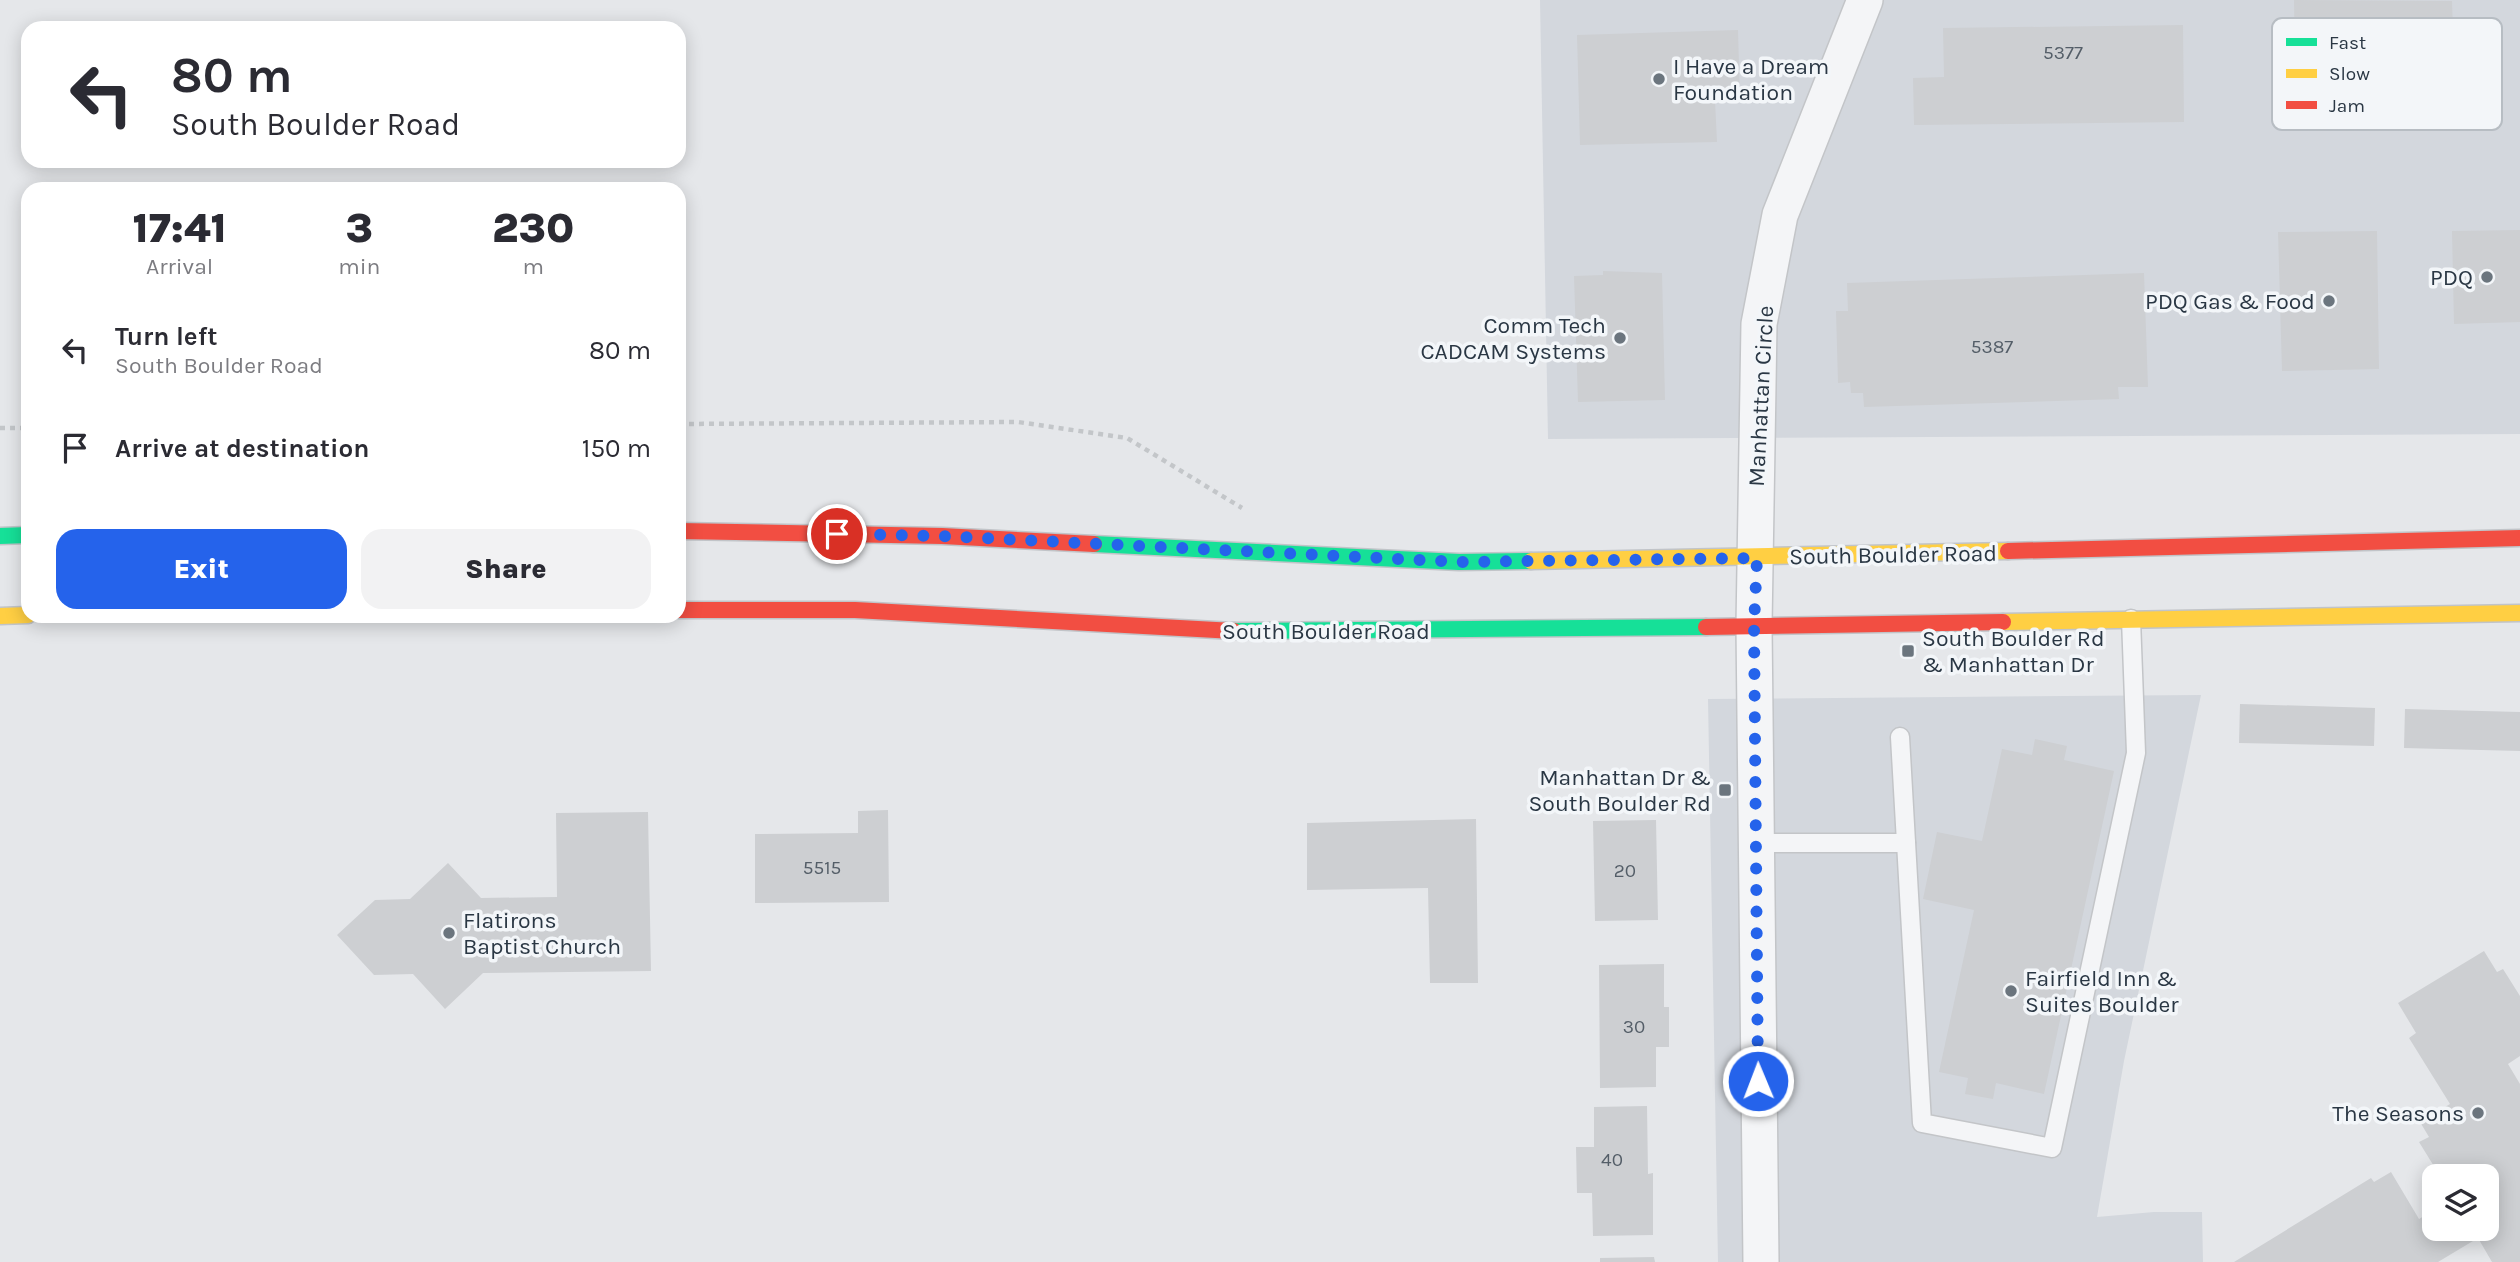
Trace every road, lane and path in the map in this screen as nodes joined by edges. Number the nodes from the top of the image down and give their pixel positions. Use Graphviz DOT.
graph roads {
  1 [pos="1865,0"];
  2 [pos="686,424"];
  3 [pos="0,428"];
  4 [pos="21,428"];
  5 [pos="1243,509"];
  6 [pos="686,531"];
  7 [pos="21,535"];
  8 [pos="0,536"];
  9 [pos="2520,538"];
  10 [pos="1757,558"];
  11 [pos="686,610"];
  12 [pos="2520,612"];
  13 [pos="21,615"];
  14 [pos="0,616"];
  15 [pos="2131,619"];
  16 [pos="1754,626"];
  17 [pos="1900,737"];
  18 [pos="1756,843"];
  19 [pos="1906,843"];
  20 [pos="1761,1262"];
  1 -- 10 [label="street, Manhattan Circle"];
  2 -- 5 [label="path"];
  3 -- 4 [label="path"];
  6 -- 10 [label="main road, South Boulder Road"];
  7 -- 8 [label="main road"];
  9 -- 10 [label="main road, South Boulder Road"];
  10 -- 16 [label="street, Manhattan Circle"];
  11 -- 16 [label="main road, South Boulder Road"];
  12 -- 15 [label="main road, South Boulder Road"];
  13 -- 14 [label="main road"];
  15 -- 16 [label="main road, South Boulder Road"];
  15 -- 19 [label="lane"];
  16 -- 18 [label="street, Manhattan Circle"];
  17 -- 19 [label="lane"];
  18 -- 19 [label="lane"];
  18 -- 20 [label="street, Manhattan Circle"];
}
